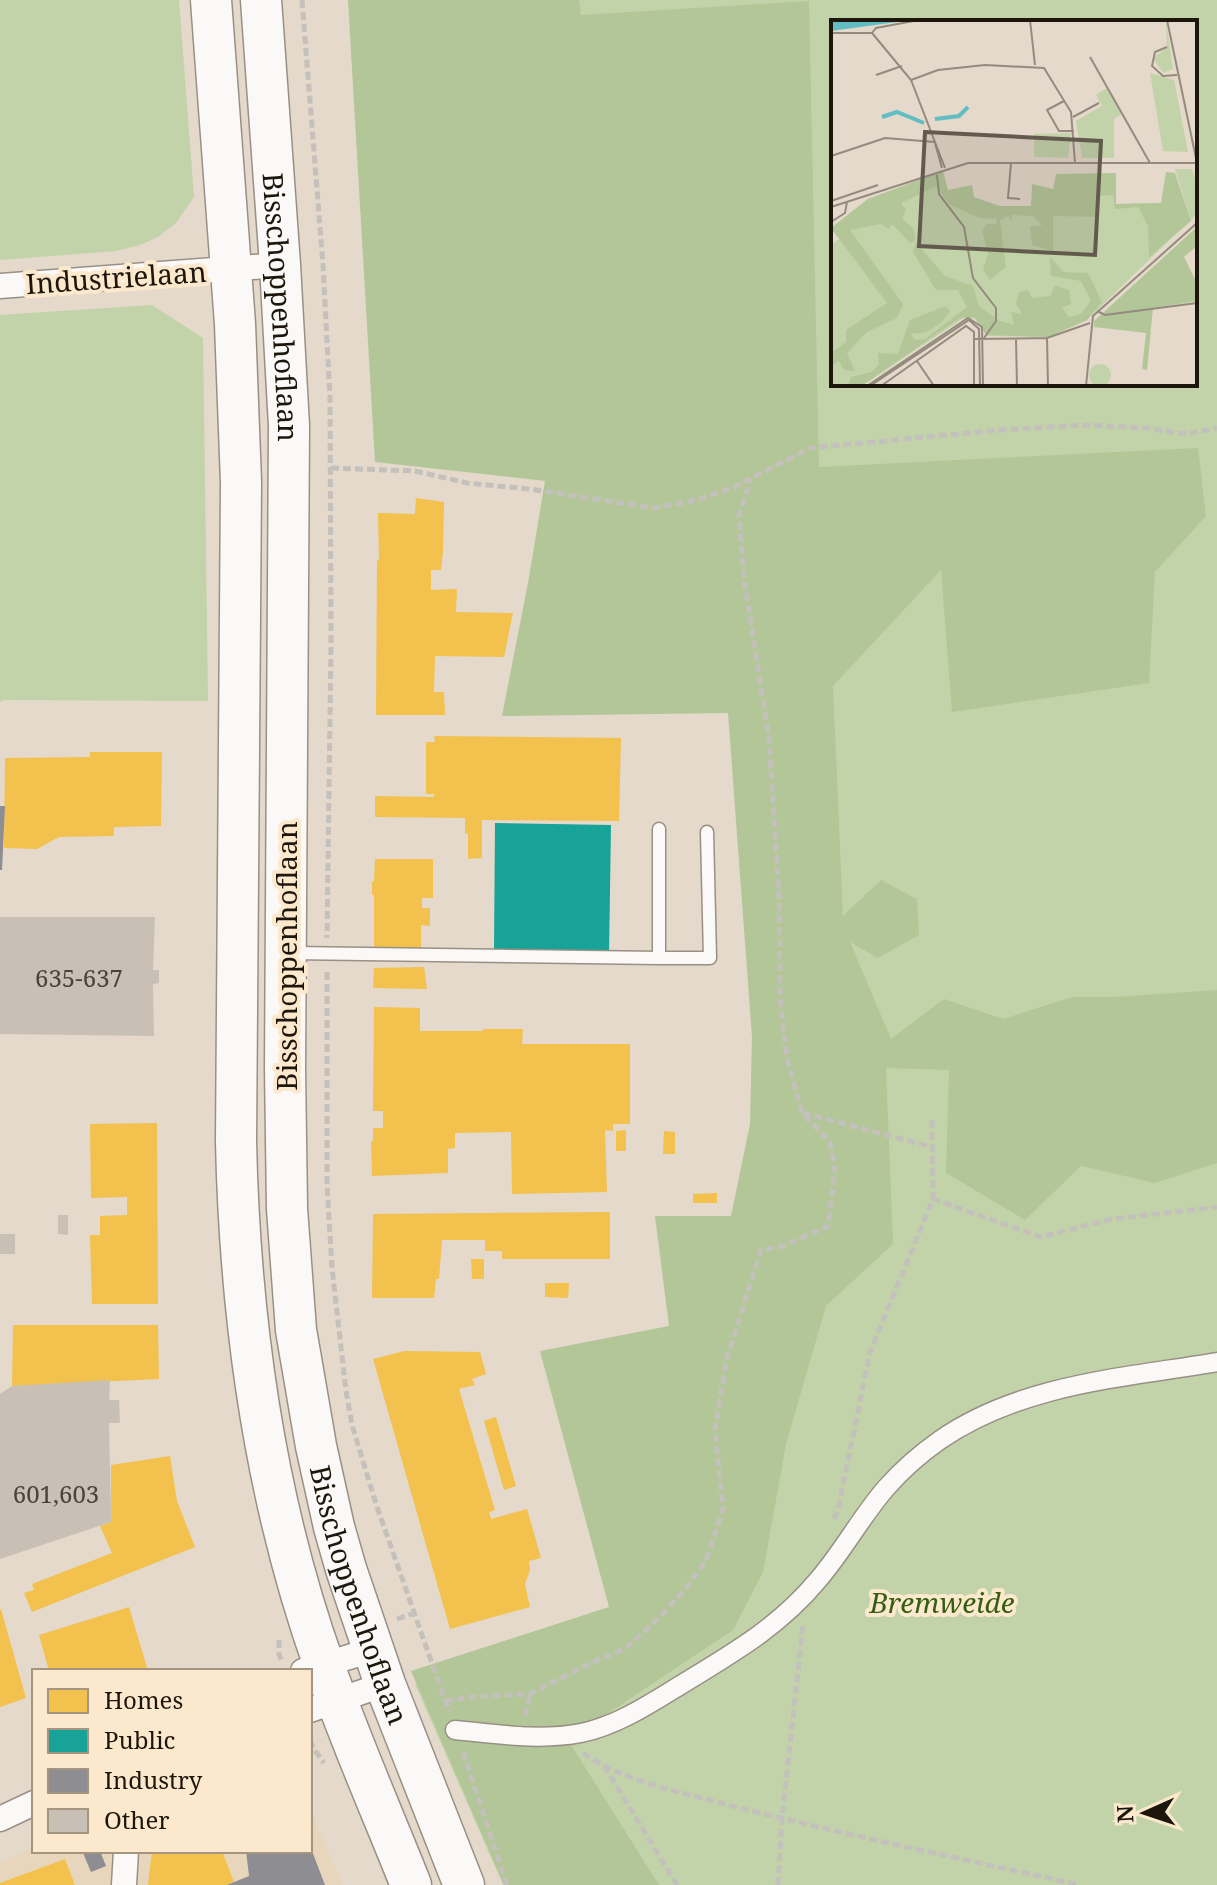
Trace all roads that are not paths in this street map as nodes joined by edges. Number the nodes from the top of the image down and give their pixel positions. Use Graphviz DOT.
graph roads {
  1 [pos="211,0"];
  2 [pos="261,0"];
  3 [pos="280,265"];
  4 [pos="232,269"];
  5 [pos="0,286"];
  6 [pos="659,829"];
  7 [pos="707,832"];
  8 [pos="285,953"];
  9 [pos="659,958"];
  10 [pos="1217,1362"];
  11 [pos="378,1667"];
  12 [pos="318,1686"];
  13 [pos="453,1724"];
  14 [pos="32,1804"];
  15 [pos="0,1819"];
  16 [pos="126,1853"];
  17 [pos="124,1885"];
  18 [pos="411,1885"];
  19 [pos="464,1885"];
  1 -- 4 [label="main road, Bisschoppenhoflaan"];
  2 -- 3 [label="main road, Bisschoppenhoflaan"];
  3 -- 4 [label="street, Industrielaan"];
  3 -- 8 [label="main road, Bisschoppenhoflaan"];
  4 -- 5 [label="street, Industrielaan"];
  4 -- 12 [label="main road, Bisschoppenhoflaan"];
  6 -- 9 [label="lane"];
  7 -- 9 [label="lane"];
  8 -- 9 [label="lane"];
  8 -- 11 [label="main road, Bisschoppenhoflaan"];
  10 -- 13 [label="street"];
  11 -- 12 [label="street"];
  11 -- 12 [label="street"];
  11 -- 19 [label="main road, Bisschoppenhoflaan"];
  12 -- 18 [label="main road, Bisschoppenhoflaan"];
  14 -- 15 [label="street"];
  16 -- 17 [label="street"];
}
